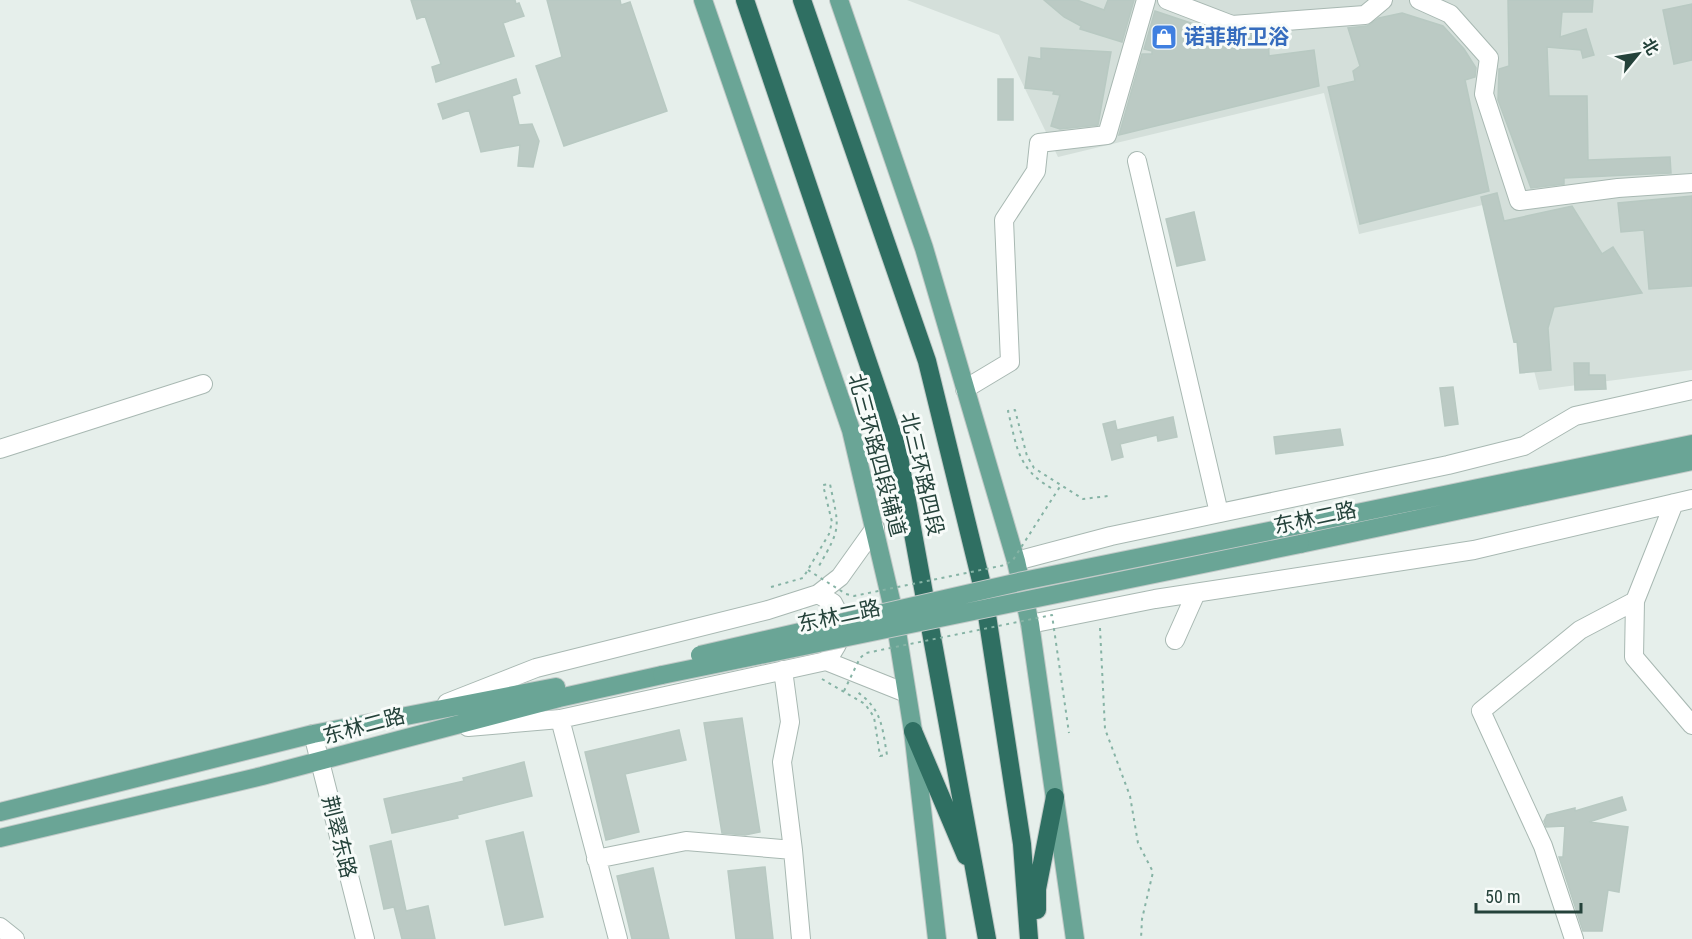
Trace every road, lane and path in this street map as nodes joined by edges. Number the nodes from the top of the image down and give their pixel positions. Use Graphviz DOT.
graph roads {
  1 [pos="702,0"];
  2 [pos="745,0"];
  3 [pos="802,0"];
  4 [pos="839,0"];
  5 [pos="1146,0"];
  6 [pos="1167,0"];
  7 [pos="1383,0"];
  8 [pos="1419,0"];
  9 [pos="1137,161"];
  10 [pos="1692,183"];
  11 [pos="203,384"];
  12 [pos="966,389"];
  13 [pos="1692,390"];
  14 [pos="1692,444"];
  15 [pos="0,449"];
  16 [pos="1692,461"];
  17 [pos="1061,485"];
  18 [pos="1051,488"];
  19 [pos="1108,496"];
  20 [pos="1692,499"];
  21 [pos="1674,502"];
  22 [pos="1219,513"];
  23 [pos="875,528"];
  24 [pos="1297,535"];
  25 [pos="1016,561"];
  26 [pos="819,566"];
  27 [pos="808,570"];
  28 [pos="771,587"];
  29 [pos="1196,593"];
  30 [pos="818,594"];
  31 [pos="1635,601"];
  32 [pos="1099,622"];
  33 [pos="1030,624"];
  34 [pos="1175,640"];
  35 [pos="826,661"];
  36 [pos="661,669"];
  37 [pos="783,670"];
  38 [pos="813,678"];
  39 [pos="847,686"];
  40 [pos="844,691"];
  41 [pos="906,693"];
  42 [pos="429,710"];
  43 [pos="560,719"];
  44 [pos="1692,724"];
  45 [pos="442,729"];
  46 [pos="913,731"];
  47 [pos="1069,733"];
  48 [pos="313,734"];
  49 [pos="320,761"];
  50 [pos="1055,797"];
  51 [pos="0,812"];
  52 [pos="0,838"];
  53 [pos="794,850"];
  54 [pos="596,859"];
  55 [pos="979,886"];
  56 [pos="0,927"];
  57 [pos="15,939"];
  58 [pos="364,939"];
  59 [pos="618,939"];
  60 [pos="801,939"];
  61 [pos="937,939"];
  62 [pos="987,939"];
  63 [pos="1029,939"];
  64 [pos="1036,939"];
  65 [pos="1075,939"];
  66 [pos="1142,939"];
  67 [pos="1574,939"];
  1 -- 23 [label="main road, 北三环路四段辅道"];
  2 -- 55 [label="highway, 北三环路四段"];
  3 -- 63 [label="highway, 北三环路四段"];
  4 -- 12 [label="main road"];
  5 -- 12 [label="street"];
  6 -- 7 [label="street"];
  8 -- 10 [label="street"];
  9 -- 22 [label="street"];
  11 -- 15 [label="street"];
  12 -- 25 [label="main road"];
  13 -- 22 [label="street"];
  14 -- 24 [label="main road, 东林二路"];
  16 -- 24 [label="main road, 东林二路"];
  17 -- 18 [label="path"];
  17 -- 19 [label="path"];
  17 -- 27 [label="path, bridge"];
  20 -- 21 [label="street"];
  21 -- 29 [label="street"];
  21 -- 31 [label="street"];
  22 -- 25 [label="street"];
  23 -- 30 [label="street"];
  23 -- 41 [label="main road, 北三环路四段辅道"];
  24 -- 36 [label="main road, 东林二路, bridge"];
  25 -- 33 [label="main road"];
  26 -- 27 [label="path"];
  27 -- 28 [label="path"];
  29 -- 33 [label="street"];
  29 -- 34 [label="street"];
  30 -- 35 [label="street"];
  30 -- 42 [label="street"];
  31 -- 44 [label="street"];
  31 -- 67 [label="street"];
  32 -- 66 [label="path"];
  33 -- 50 [label="main road"];
  35 -- 37 [label="street"];
  35 -- 41 [label="street"];
  36 -- 42 [label="main road, 东林二路"];
  36 -- 45 [label="main road, 东林二路"];
  37 -- 43 [label="street"];
  37 -- 53 [label="street"];
  38 -- 40 [label="path"];
  39 -- 40 [label="path"];
  40 -- 47 [label="path, bridge"];
  41 -- 46 [label="main road, 北三环路四段辅道"];
  42 -- 48 [label="main road, 东林二路"];
  43 -- 45 [label="street"];
  43 -- 54 [label="street"];
  45 -- 49 [label="main road, 东林二路"];
  46 -- 55 [label="highway"];
  46 -- 61 [label="main road, 北三环路四段辅道"];
  48 -- 49 [label="street, 荆翠东路"];
  48 -- 51 [label="main road, 东林二路"];
  49 -- 52 [label="main road, 东林二路"];
  49 -- 58 [label="street, 荆翠东路"];
  50 -- 64 [label="highway"];
  50 -- 65 [label="main road"];
  53 -- 54 [label="street"];
  53 -- 60 [label="street"];
  54 -- 59 [label="street"];
  55 -- 62 [label="highway, 北三环路四段"];
  56 -- 57 [label="street"];
}
